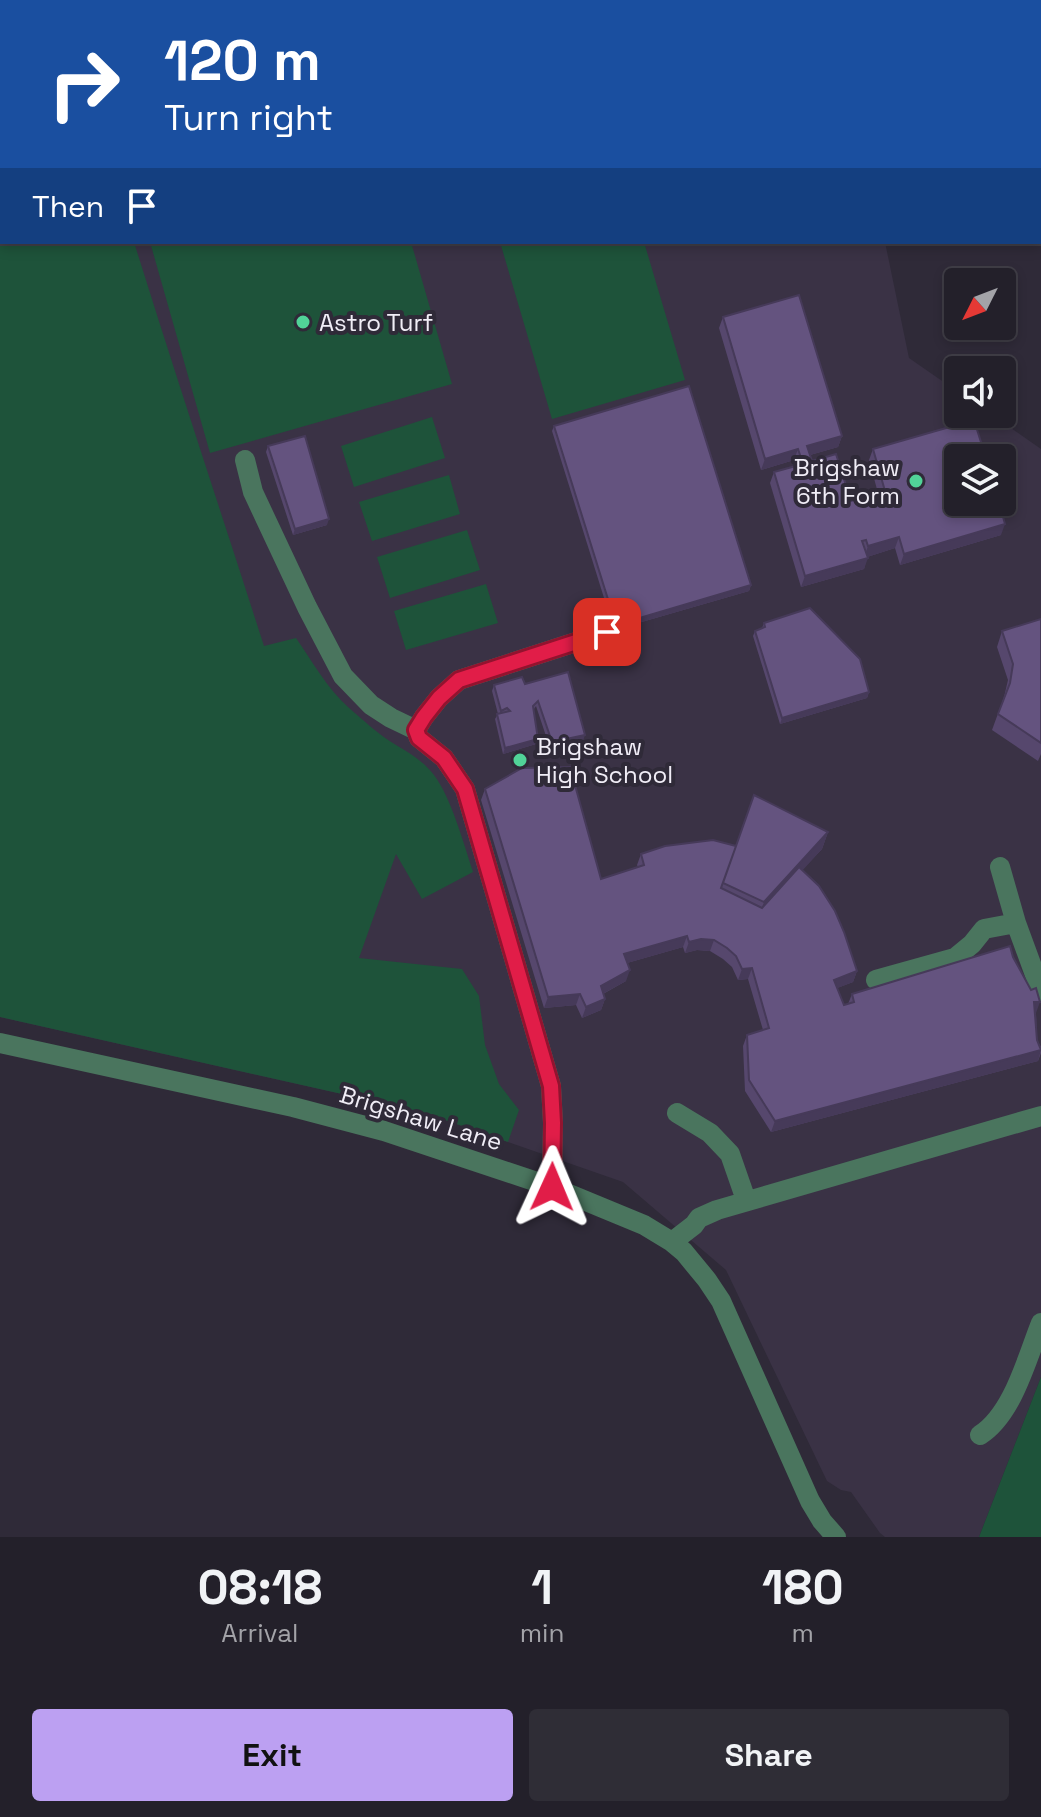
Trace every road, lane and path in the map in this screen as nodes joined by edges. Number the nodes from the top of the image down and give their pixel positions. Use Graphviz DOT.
graph roads {
  1 [pos="245,460"];
  2 [pos="607,632"];
  3 [pos="416,730"];
  4 [pos="1000,867"];
  5 [pos="1016,923"];
  6 [pos="876,980"];
  7 [pos="1041,991"];
  8 [pos="0,1043"];
  9 [pos="677,1113"];
  10 [pos="1041,1116"];
  11 [pos="552,1187"];
  12 [pos="746,1200"];
  13 [pos="672,1242"];
  14 [pos="1041,1323"];
  15 [pos="980,1435"];
  16 [pos="836,1537"];
  1 -- 3 [label="street"];
  2 -- 3 [label="street"];
  3 -- 11 [label="street"];
  4 -- 5 [label="street"];
  5 -- 6 [label="street"];
  5 -- 7 [label="street"];
  8 -- 11 [label="street, Brigshaw Lane"];
  9 -- 12 [label="street"];
  10 -- 12 [label="street"];
  11 -- 13 [label="street, Brigshaw Lane"];
  12 -- 13 [label="street"];
  13 -- 16 [label="street, Brigshaw Lane"];
  14 -- 15 [label="street"];
}
